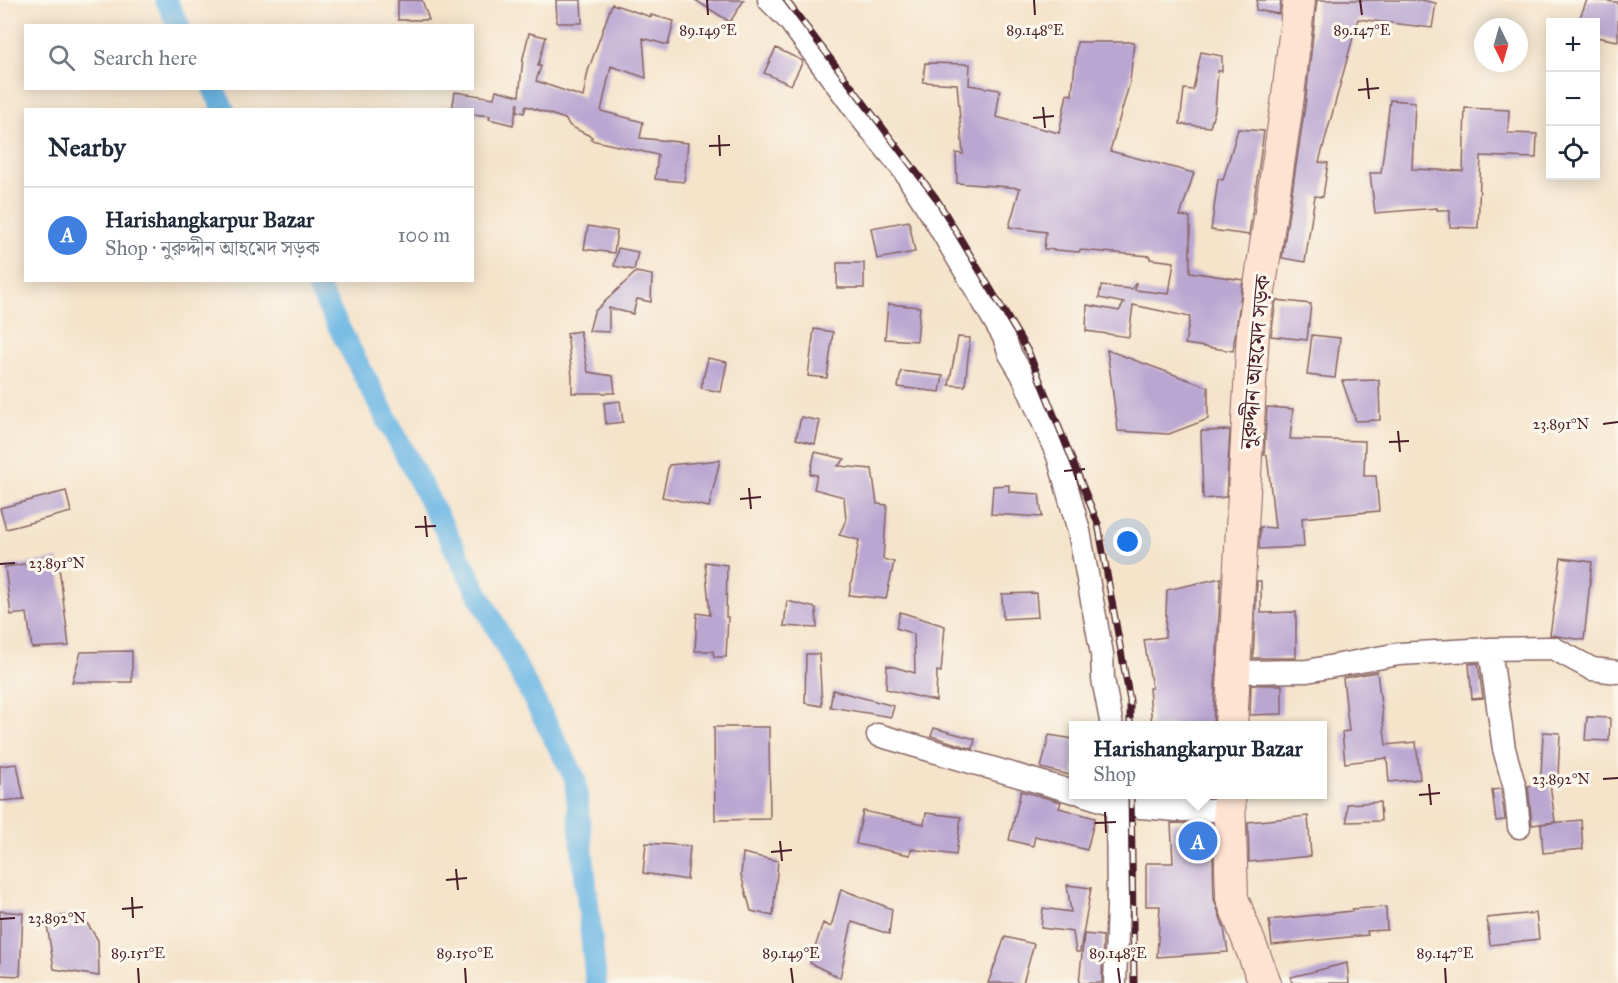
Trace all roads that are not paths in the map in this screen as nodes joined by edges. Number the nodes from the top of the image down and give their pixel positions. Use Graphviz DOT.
graph roads {
  1 [pos="770,0"];
  2 [pos="1299,0"];
  3 [pos="1490,649"];
  4 [pos="1233,672"];
  5 [pos="1618,672"];
  6 [pos="1111,721"];
  7 [pos="1231,721"];
  8 [pos="878,735"];
  9 [pos="1069,791"];
  10 [pos="1117,800"];
  11 [pos="1229,802"];
  12 [pos="1519,827"];
  13 [pos="1115,983"];
  14 [pos="1265,983"];
  1 -- 6 [label="street"];
  2 -- 4 [label="main road, নুরুদ্দীন আহমেদ সড়ক"];
  3 -- 4 [label="street"];
  3 -- 5 [label="street"];
  3 -- 12 [label="street"];
  4 -- 7 [label="main road, নুরুদ্দীন আহমেদ সড়ক"];
  8 -- 9 [label="street"];
  10 -- 11 [label="street"];
  10 -- 13 [label="street"];
  11 -- 14 [label="main road"];
}
